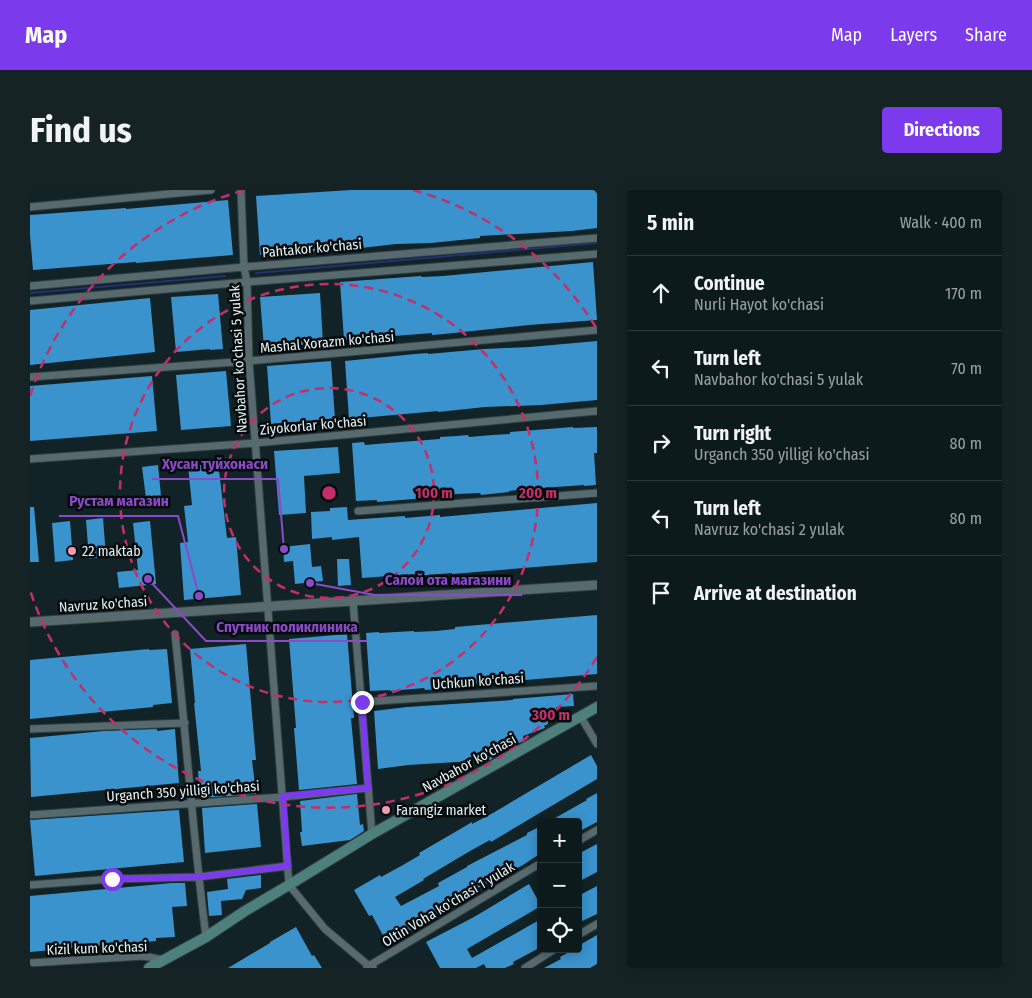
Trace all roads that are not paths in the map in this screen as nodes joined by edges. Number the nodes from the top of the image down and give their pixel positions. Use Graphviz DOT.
graph roads {
  1 [pos="211,190"];
  2 [pos="241,190"];
  3 [pos="30,207"];
  4 [pos="597,238"];
  5 [pos="597,254"];
  6 [pos="244,266"];
  7 [pos="247,282"];
  8 [pos="30,286"];
  9 [pos="30,301"];
  10 [pos="597,330"];
  11 [pos="250,362"];
  12 [pos="30,377"];
  13 [pos="597,411"];
  14 [pos="256,442"];
  15 [pos="30,459"];
  16 [pos="597,493"];
  17 [pos="358,511"];
  18 [pos="597,585"];
  19 [pos="353,600"];
  20 [pos="268,606"];
  21 [pos="30,622"];
  22 [pos="175,634"];
  23 [pos="597,686"];
  24 [pos="362,702"];
  25 [pos="597,707"];
  26 [pos="581,716"];
  27 [pos="185,723"];
  28 [pos="30,729"];
  29 [pos="597,744"];
  30 [pos="368,788"];
  31 [pos="283,796"];
  32 [pos="191,804"];
  33 [pos="30,815"];
  34 [pos="597,830"];
  35 [pos="372,834"];
  36 [pos="582,839"];
  37 [pos="537,865"];
  38 [pos="288,866"];
  39 [pos="198,877"];
  40 [pos="30,885"];
  41 [pos="289,885"];
  42 [pos="597,924"];
  43 [pos="582,933"];
  44 [pos="206,937"];
  45 [pos="548,953"];
  46 [pos="164,960"];
  47 [pos="30,963"];
  48 [pos="369,967"];
  49 [pos="149,968"];
  50 [pos="524,968"];
  1 -- 3 [label="street"];
  2 -- 6 [label="street, Navbahor ko'chasi 5 yulak"];
  4 -- 6 [label="street, Pahtakor ko'chasi"];
  5 -- 7 [label="street, Pahtakor ko'chasi"];
  6 -- 7 [label="street, Navbahor ko'chasi 5 yulak"];
  6 -- 8 [label="street, Pahtakor ko'chasi"];
  7 -- 9 [label="street, Pahtakor ko'chasi"];
  7 -- 11 [label="street, Navbahor ko'chasi 5 yulak"];
  10 -- 11 [label="street, Mashal Xorazm ko'chasi"];
  11 -- 12 [label="street, Mashal Xorazm ko'chasi"];
  11 -- 14 [label="street, Navbahor ko'chasi 5 yulak"];
  13 -- 14 [label="street, Ziyokorlar ko'chasi"];
  14 -- 15 [label="street, Ziyokorlar ko'chasi"];
  14 -- 20 [label="street, Navbahor ko'chasi 5 yulak"];
  16 -- 17 [label="street"];
  18 -- 19 [label="street, Navruz ko'chasi"];
  19 -- 20 [label="street, Navruz ko'chasi"];
  19 -- 24 [label="street"];
  20 -- 21 [label="street, Navruz ko'chasi"];
  20 -- 31 [label="street, Navbahor ko'chasi 5 yulak"];
  22 -- 27 [label="street"];
  23 -- 24 [label="street, Uchkun ko'chasi"];
  24 -- 30 [label="street"];
  25 -- 26 [label="main road, Navbahor ko'chasi"];
  26 -- 29 [label="street"];
  26 -- 35 [label="main road, Navbahor ko'chasi"];
  27 -- 28 [label="street"];
  27 -- 32 [label="street"];
  30 -- 31 [label="street, Urganch 350 yilligi ko'chasi"];
  30 -- 35 [label="street"];
  31 -- 32 [label="street, Urganch 350 yilligi ko'chasi"];
  31 -- 38 [label="street, Navbahor ko'chasi 5 yulak"];
  32 -- 33 [label="street, Urganch 350 yilligi ko'chasi"];
  32 -- 39 [label="street"];
  34 -- 36 [label="street"];
  35 -- 41 [label="main road, Navbahor ko'chasi"];
  37 -- 48 [label="street, Oltin Voha ko'chasi 1 yulak"];
  38 -- 39 [label="street"];
  38 -- 41 [label="street, Navbahor ko'chasi 5 yulak"];
  39 -- 40 [label="street"];
  39 -- 44 [label="street"];
  41 -- 44 [label="main road, Navbahor ko'chasi"];
  41 -- 48 [label="street"];
  42 -- 43 [label="street"];
  44 -- 46 [label="main road, Navbahor ko'chasi"];
  45 -- 50 [label="street"];
  46 -- 47 [label="street, Kizil kum ko'chasi"];
  46 -- 49 [label="main road, Navbahor ko'chasi"];
}
